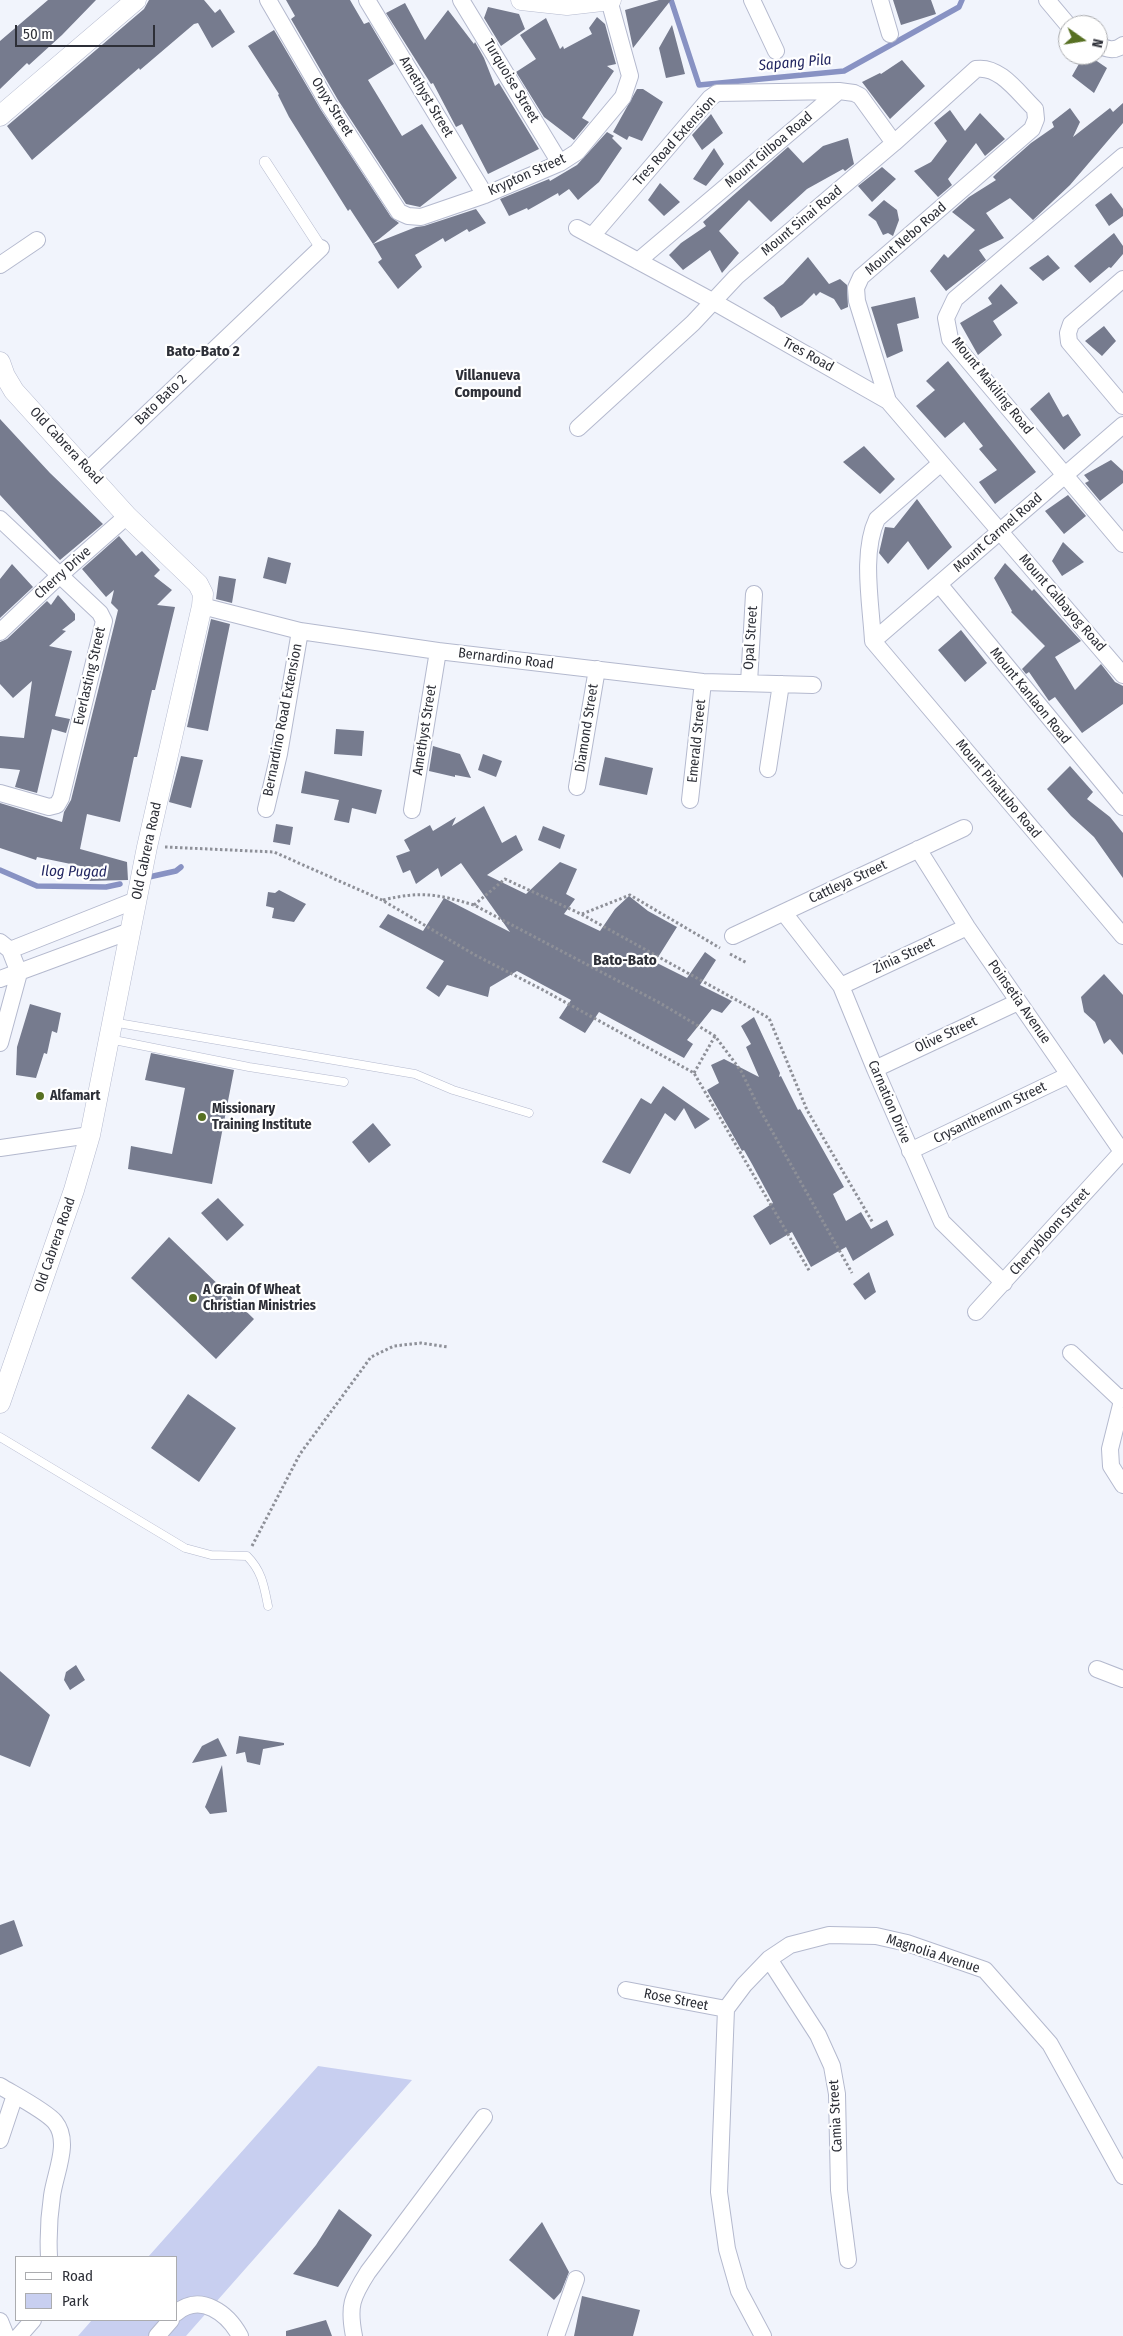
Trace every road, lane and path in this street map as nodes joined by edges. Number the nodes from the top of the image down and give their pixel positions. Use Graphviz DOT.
graph roads {
  1 [pos="136,0"];
  2 [pos="268,0"];
  3 [pos="367,0"];
  4 [pos="461,0"];
  5 [pos="521,0"];
  6 [pos="610,0"];
  7 [pos="752,0"];
  8 [pos="880,0"];
  9 [pos="1047,0"];
  10 [pos="1060,15"];
  11 [pos="890,34"];
  12 [pos="1123,45"];
  13 [pos="1108,49"];
  14 [pos="776,51"];
  15 [pos="839,90"];
  16 [pos="1035,109"];
  17 [pos="0,116"];
  18 [pos="894,143"];
  19 [pos="1123,156"];
  20 [pos="265,162"];
  21 [pos="560,163"];
  22 [pos="485,195"];
  23 [pos="399,212"];
  24 [pos="577,228"];
  25 [pos="592,236"];
  26 [pos="37,240"];
  27 [pos="321,248"];
  28 [pos="638,261"];
  29 [pos="0,265"];
  30 [pos="1123,279"];
  31 [pos="714,302"];
  32 [pos="0,362"];
  33 [pos="888,401"];
  34 [pos="1123,406"];
  35 [pos="1123,425"];
  36 [pos="578,428"];
  37 [pos="942,463"];
  38 [pos="88,470"];
  39 [pos="1066,475"];
  40 [pos="127,516"];
  41 [pos="0,520"];
  42 [pos="1000,531"];
  43 [pos="1123,544"];
  44 [pos="60,574"];
  45 [pos="939,584"];
  46 [pos="754,594"];
  47 [pos="202,606"];
  48 [pos="300,631"];
  49 [pos="0,632"];
  50 [pos="873,641"];
  51 [pos="438,651"];
  52 [pos="597,669"];
  53 [pos="1123,675"];
  54 [pos="703,682"];
  55 [pos="749,683"];
  56 [pos="781,684"];
  57 [pos="813,685"];
  58 [pos="768,769"];
  59 [pos="577,787"];
  60 [pos="0,793"];
  61 [pos="690,800"];
  62 [pos="1123,807"];
  63 [pos="266,809"];
  64 [pos="412,810"];
  65 [pos="964,828"];
  66 [pos="147,846"];
  67 [pos="918,850"];
  68 [pos="136,900"];
  69 [pos="382,900"];
  70 [pos="474,905"];
  71 [pos="784,913"];
  72 [pos="581,914"];
  73 [pos="967,927"];
  74 [pos="130,931"];
  75 [pos="733,936"];
  76 [pos="1123,936"];
  77 [pos="5,946"];
  78 [pos="721,949"];
  79 [pos="730,954"];
  80 [pos="747,963"];
  81 [pos="19,973"];
  82 [pos="0,979"];
  83 [pos="841,986"];
  84 [pos="1018,1002"];
  85 [pos="111,1030"];
  86 [pos="715,1036"];
  87 [pos="0,1044"];
  88 [pos="874,1069"];
  89 [pos="694,1073"];
  90 [pos="1069,1075"];
  91 [pos="344,1082"];
  92 [pos="529,1113"];
  93 [pos="90,1135"];
  94 [pos="0,1148"];
  95 [pos="910,1151"];
  96 [pos="1122,1152"];
  97 [pos="873,1223"];
  98 [pos="810,1272"];
  99 [pos="852,1273"];
  100 [pos="1004,1283"];
  101 [pos="976,1312"];
  102 [pos="448,1347"];
  103 [pos="1071,1353"];
  104 [pos="1122,1398"];
  105 [pos="0,1403"];
  106 [pos="0,1437"];
  107 [pos="1123,1485"];
  108 [pos="247,1556"];
  109 [pos="268,1606"];
  110 [pos="1097,1670"];
  111 [pos="1123,1679"];
  112 [pos="770,1959"];
  113 [pos="626,1990"];
  114 [pos="726,2009"];
  115 [pos="0,2086"];
  116 [pos="15,2095"];
  117 [pos="484,2117"];
  118 [pos="0,2140"];
  119 [pos="1123,2176"];
  120 [pos="49,2256"];
  121 [pos="848,2260"];
  122 [pos="576,2279"];
  123 [pos="178,2312"];
  124 [pos="0,2321"];
  125 [pos="32,2321"];
  126 [pos="170,2321"];
  127 [pos="6,2336"];
  128 [pos="19,2336"];
  129 [pos="157,2336"];
  130 [pos="240,2336"];
  131 [pos="354,2336"];
  132 [pos="556,2336"];
  133 [pos="763,2336"];
  1 -- 17 [label="street"];
  2 -- 23 [label="street, Onyx Street"];
  3 -- 22 [label="street, Amethyst Street"];
  4 -- 21 [label="street, Turquoise Street"];
  5 -- 6 [label="street"];
  6 -- 21 [label="street, Krypton Street"];
  7 -- 14 [label="street"];
  8 -- 11 [label="street"];
  9 -- 10 [label="street"];
  12 -- 13 [label="street"];
  15 -- 18 [label="street"];
  15 -- 25 [label="street, Tres Road Extension"];
  15 -- 28 [label="street, Mount Gilboa Road"];
  16 -- 18 [label="street, Mount Sinai Road"];
  16 -- 33 [label="street, Mount Nebo Road"];
  18 -- 31 [label="street, Mount Sinai Road"];
  19 -- 39 [label="street, Mount Makiling Road"];
  20 -- 27 [label="street"];
  21 -- 22 [label="street, Krypton Street"];
  22 -- 23 [label="street, Krypton Street"];
  24 -- 25 [label="street, Tres Road"];
  25 -- 28 [label="street, Tres Road"];
  26 -- 29 [label="street"];
  27 -- 38 [label="street, Bato Bato 2"];
  28 -- 31 [label="street, Tres Road"];
  30 -- 34 [label="street"];
  31 -- 33 [label="street, Tres Road"];
  31 -- 36 [label="street, Mount Sinai Road"];
  32 -- 38 [label="street, Old Cabrera Road"];
  33 -- 37 [label="street, Tres Road"];
  35 -- 39 [label="street, Mount Carmel Road"];
  37 -- 42 [label="street, Tres Road"];
  37 -- 50 [label="street"];
  38 -- 40 [label="street, Old Cabrera Road"];
  39 -- 42 [label="street, Mount Carmel Road"];
  39 -- 43 [label="street, Mount Makiling Road"];
  40 -- 44 [label="street, Cherry Drive"];
  40 -- 47 [label="street, Old Cabrera Road"];
  41 -- 44 [label="street, Everlasting Street"];
  42 -- 45 [label="street, Mount Carmel Road"];
  42 -- 53 [label="street, Mount Calbayog Road"];
  44 -- 49 [label="street, Cherry Drive"];
  44 -- 60 [label="street, Everlasting Street"];
  45 -- 50 [label="street, Mount Carmel Road"];
  45 -- 62 [label="street, Mount Kanlaon Road"];
  46 -- 55 [label="street, Opal Street"];
  47 -- 48 [label="street, Bernardino Road"];
  47 -- 66 [label="street, Old Cabrera Road"];
  48 -- 51 [label="street, Bernardino Road"];
  48 -- 63 [label="street, Bernardino Road Extension"];
  50 -- 76 [label="street, Mount Pinatubo Road"];
  51 -- 52 [label="street, Bernardino Road"];
  51 -- 64 [label="street, Amethyst Street"];
  52 -- 54 [label="street, Bernardino Road"];
  52 -- 59 [label="street, Diamond Street"];
  54 -- 55 [label="street, Bernardino Road"];
  54 -- 61 [label="street, Emerald Street"];
  55 -- 56 [label="street, Bernardino Road"];
  56 -- 57 [label="street, Bernardino Road"];
  56 -- 58 [label="street"];
  65 -- 67 [label="street, Cattleya Street"];
  66 -- 68 [label="street, Old Cabrera Road"];
  66 -- 69 [label="path"];
  67 -- 71 [label="street, Cattleya Street"];
  67 -- 73 [label="street, Poinsetia Avenue"];
  68 -- 74 [label="street, Old Cabrera Road"];
  68 -- 77 [label="street"];
  69 -- 70 [label="path"];
  69 -- 89 [label="path"];
  70 -- 72 [label="path"];
  70 -- 86 [label="path"];
  71 -- 75 [label="street, Cattleya Street"];
  71 -- 83 [label="street, Carnation Drive"];
  72 -- 78 [label="path"];
  72 -- 97 [label="path"];
  73 -- 83 [label="street, Zinia Street"];
  73 -- 84 [label="street, Poinsetia Avenue"];
  74 -- 81 [label="street"];
  74 -- 85 [label="street, Old Cabrera Road"];
  77 -- 81 [label="street"];
  79 -- 80 [label="path"];
  81 -- 82 [label="street"];
  81 -- 87 [label="street"];
  83 -- 88 [label="street, Carnation Drive"];
  84 -- 88 [label="street, Olive Street"];
  84 -- 90 [label="street, Poinsetia Avenue"];
  85 -- 91 [label="lane"];
  85 -- 92 [label="lane"];
  85 -- 93 [label="street, Old Cabrera Road"];
  86 -- 89 [label="path"];
  86 -- 99 [label="path"];
  88 -- 95 [label="street, Carnation Drive"];
  89 -- 98 [label="path"];
  90 -- 95 [label="street, Crysanthemum Street"];
  90 -- 96 [label="street, Poinsetia Avenue"];
  93 -- 94 [label="street"];
  93 -- 105 [label="street, Old Cabrera Road"];
  95 -- 100 [label="street, Carnation Drive"];
  96 -- 100 [label="street, Cherrybloom Street"];
  100 -- 101 [label="street, Cherrybloom Street"];
  102 -- 108 [label="path"];
  103 -- 104 [label="street"];
  104 -- 107 [label="street"];
  106 -- 108 [label="lane"];
  108 -- 109 [label="lane"];
  110 -- 111 [label="street"];
  112 -- 114 [label="street, Magnolia Avenue"];
  112 -- 119 [label="street, Magnolia Avenue"];
  112 -- 121 [label="street, Camia Street"];
  113 -- 114 [label="street, Rose Street"];
  114 -- 133 [label="street"];
  115 -- 116 [label="street"];
  116 -- 118 [label="street"];
  116 -- 120 [label="street"];
  117 -- 131 [label="street"];
  122 -- 132 [label="street"];
  123 -- 130 [label="street"];
  124 -- 127 [label="street"];
  125 -- 128 [label="street"];
  126 -- 129 [label="street"];
}
